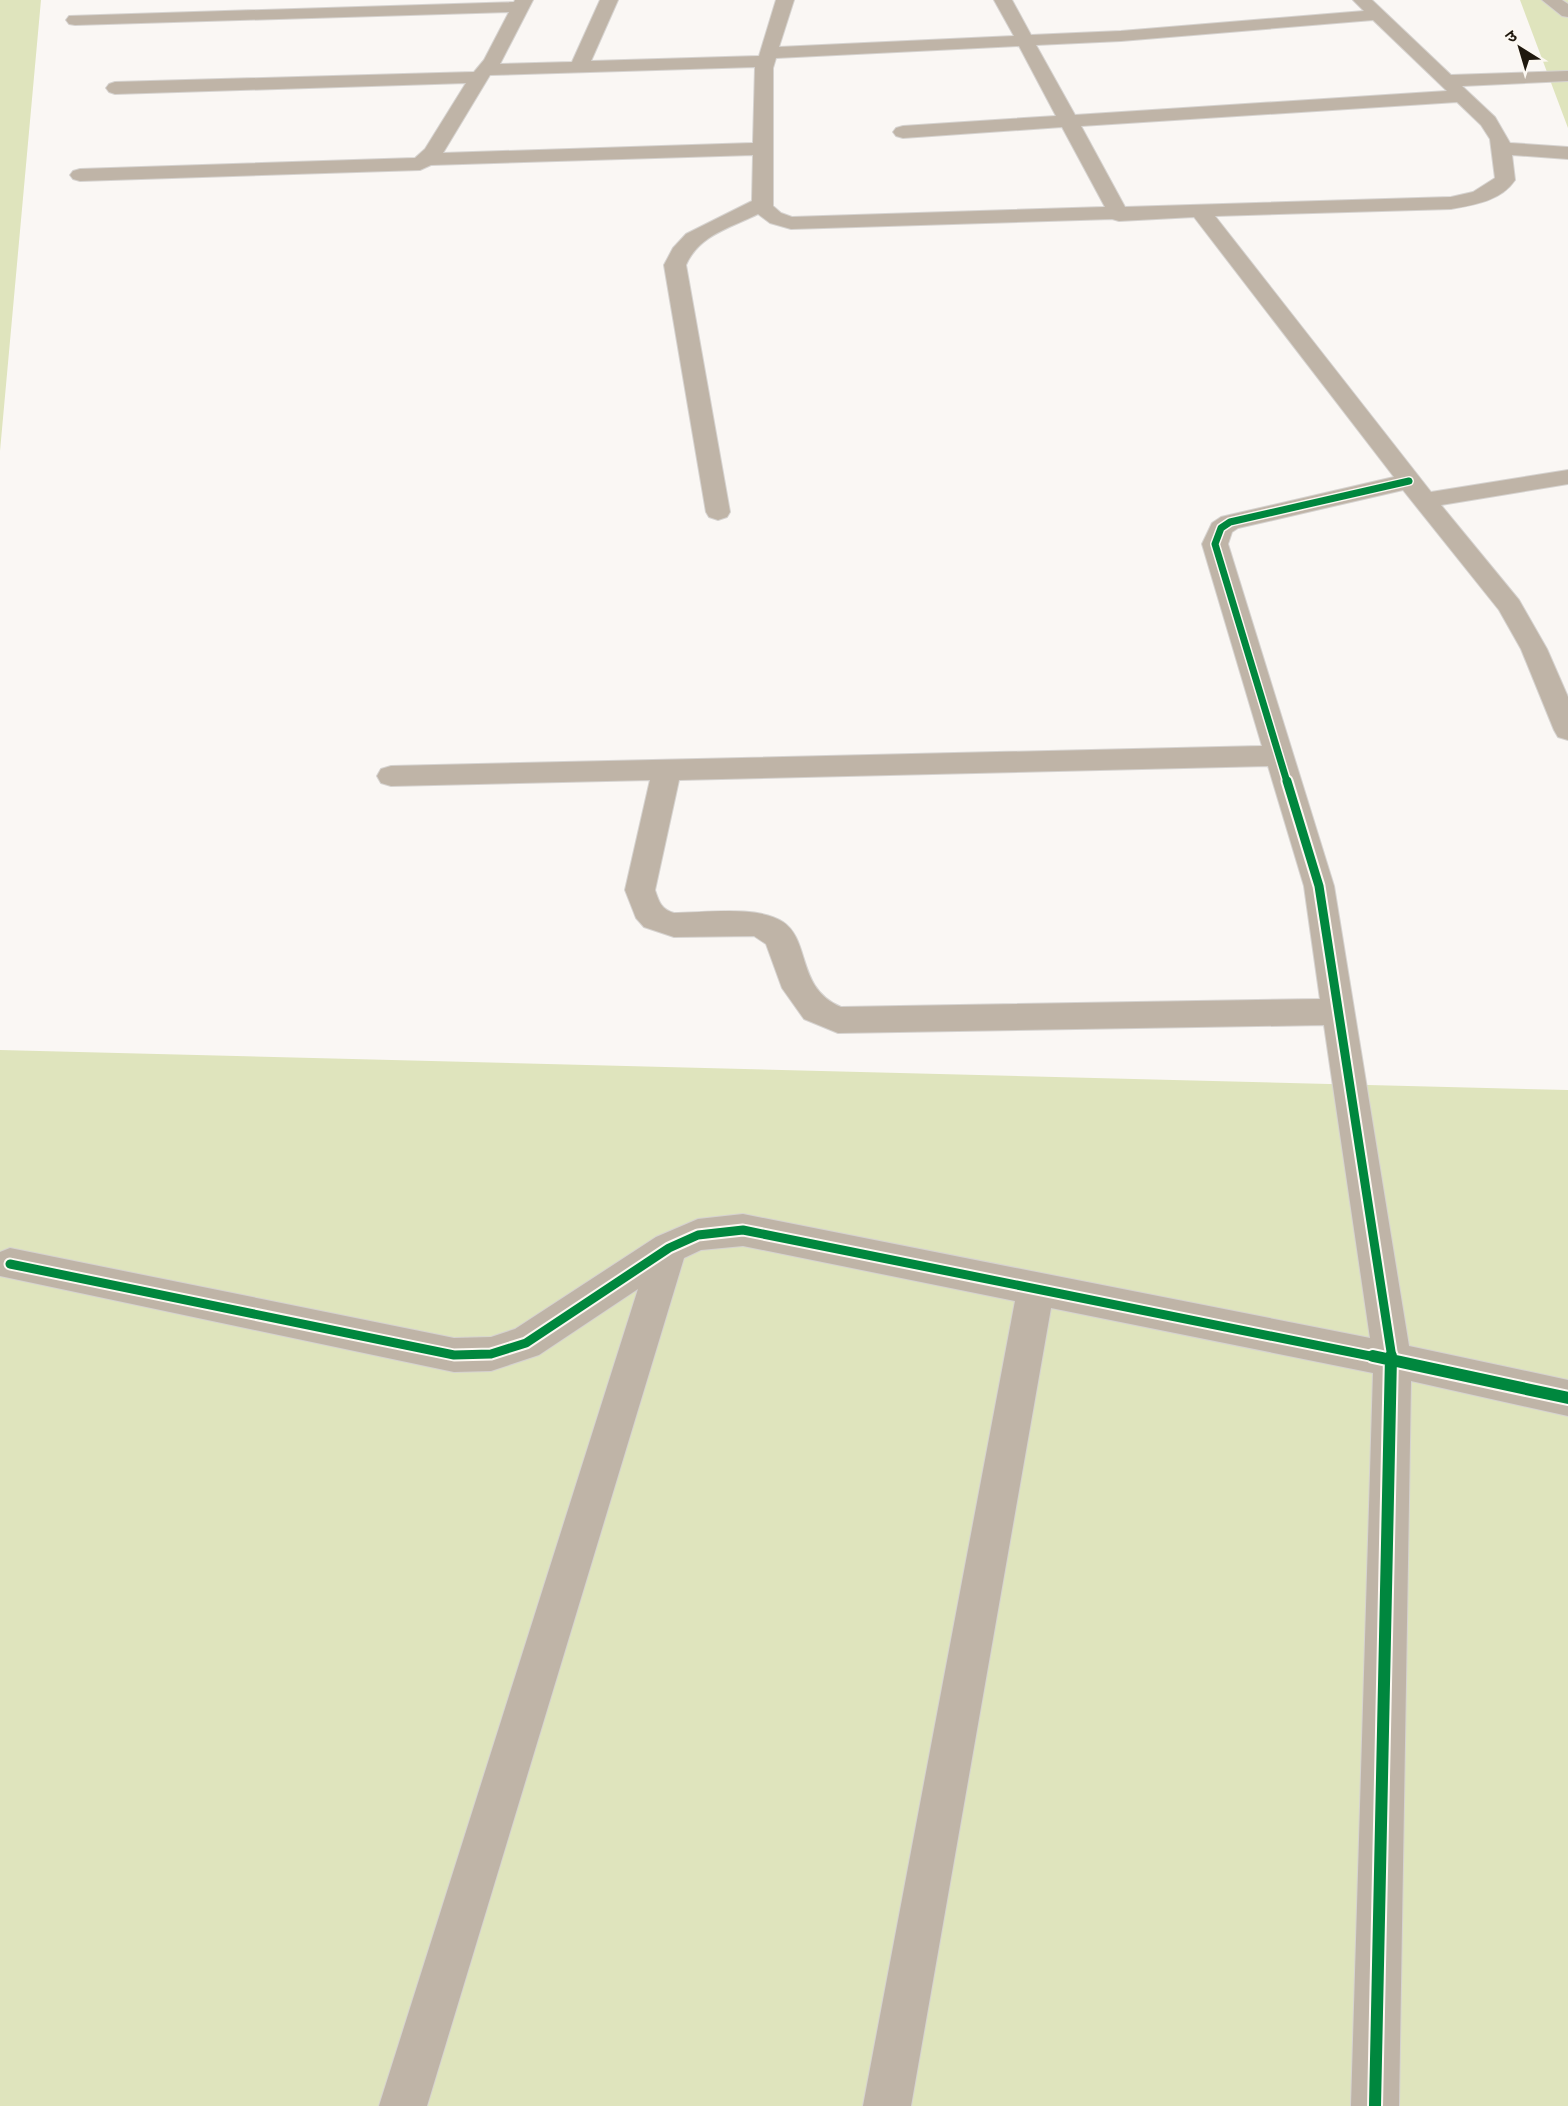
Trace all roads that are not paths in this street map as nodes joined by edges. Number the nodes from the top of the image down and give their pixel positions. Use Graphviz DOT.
graph roads {
  1 [pos="222,0"];
  2 [pos="609,0"];
  3 [pos="785,0"];
  4 [pos="1004,0"];
  5 [pos="1362,0"];
  6 [pos="1551,0"];
  7 [pos="522,3"];
  8 [pos="1568,12"];
  9 [pos="1377,15"];
  10 [pos="196,17"];
  11 [pos="75,20"];
  12 [pos="1024,40"];
  13 [pos="768,57"];
  14 [pos="579,67"];
  15 [pos="482,73"];
  16 [pos="1568,76"];
  17 [pos="1446,81"];
  18 [pos="114,88"];
  19 [pos="1462,96"];
  20 [pos="1067,120"];
  21 [pos="903,132"];
  22 [pos="1501,148"];
  23 [pos="763,149"];
  24 [pos="1568,153"];
  25 [pos="428,159"];
  26 [pos="80,175"];
  27 [pos="762,204"];
  28 [pos="1200,212"];
  29 [pos="1119,215"];
  30 [pos="1568,477"];
  31 [pos="1416,490"];
  32 [pos="718,512"];
  33 [pos="1568,730"];
  34 [pos="1279,756"];
  35 [pos="667,770"];
  36 [pos="391,776"];
  37 [pos="1339,1012"];
  38 [pos="669,1248"];
  39 [pos="10,1264"];
  40 [pos="1036,1289"];
  41 [pos="1392,1360"];
  42 [pos="1568,1398"];
  43 [pos="403,2106"];
  44 [pos="887,2106"];
  45 [pos="1375,2106"];
  1 -- 10 [label="street"];
  2 -- 14 [label="street"];
  3 -- 13 [label="street"];
  4 -- 12 [label="street"];
  5 -- 9 [label="street"];
  6 -- 8 [label="street"];
  7 -- 10 [label="street"];
  7 -- 15 [label="street"];
  9 -- 12 [label="street"];
  9 -- 17 [label="street"];
  10 -- 11 [label="street"];
  12 -- 13 [label="street"];
  12 -- 20 [label="street"];
  13 -- 14 [label="street"];
  13 -- 23 [label="street"];
  14 -- 15 [label="street"];
  15 -- 18 [label="street"];
  15 -- 25 [label="street"];
  16 -- 17 [label="street"];
  17 -- 19 [label="street"];
  19 -- 20 [label="street"];
  19 -- 22 [label="street"];
  20 -- 21 [label="street"];
  20 -- 29 [label="street"];
  22 -- 24 [label="street"];
  22 -- 28 [label="street"];
  23 -- 25 [label="street"];
  23 -- 27 [label="street"];
  25 -- 26 [label="street"];
  27 -- 29 [label="street"];
  27 -- 32 [label="street"];
  28 -- 29 [label="street"];
  28 -- 31 [label="street"];
  30 -- 31 [label="street"];
  31 -- 33 [label="street"];
  31 -- 34 [label="street"];
  34 -- 35 [label="street"];
  34 -- 37 [label="street"];
  35 -- 36 [label="street"];
  35 -- 37 [label="street"];
  37 -- 41 [label="street"];
  38 -- 39 [label="street"];
  38 -- 40 [label="street"];
  38 -- 43 [label="street"];
  40 -- 41 [label="street"];
  40 -- 44 [label="street"];
  41 -- 42 [label="street"];
  41 -- 45 [label="street"];
}
